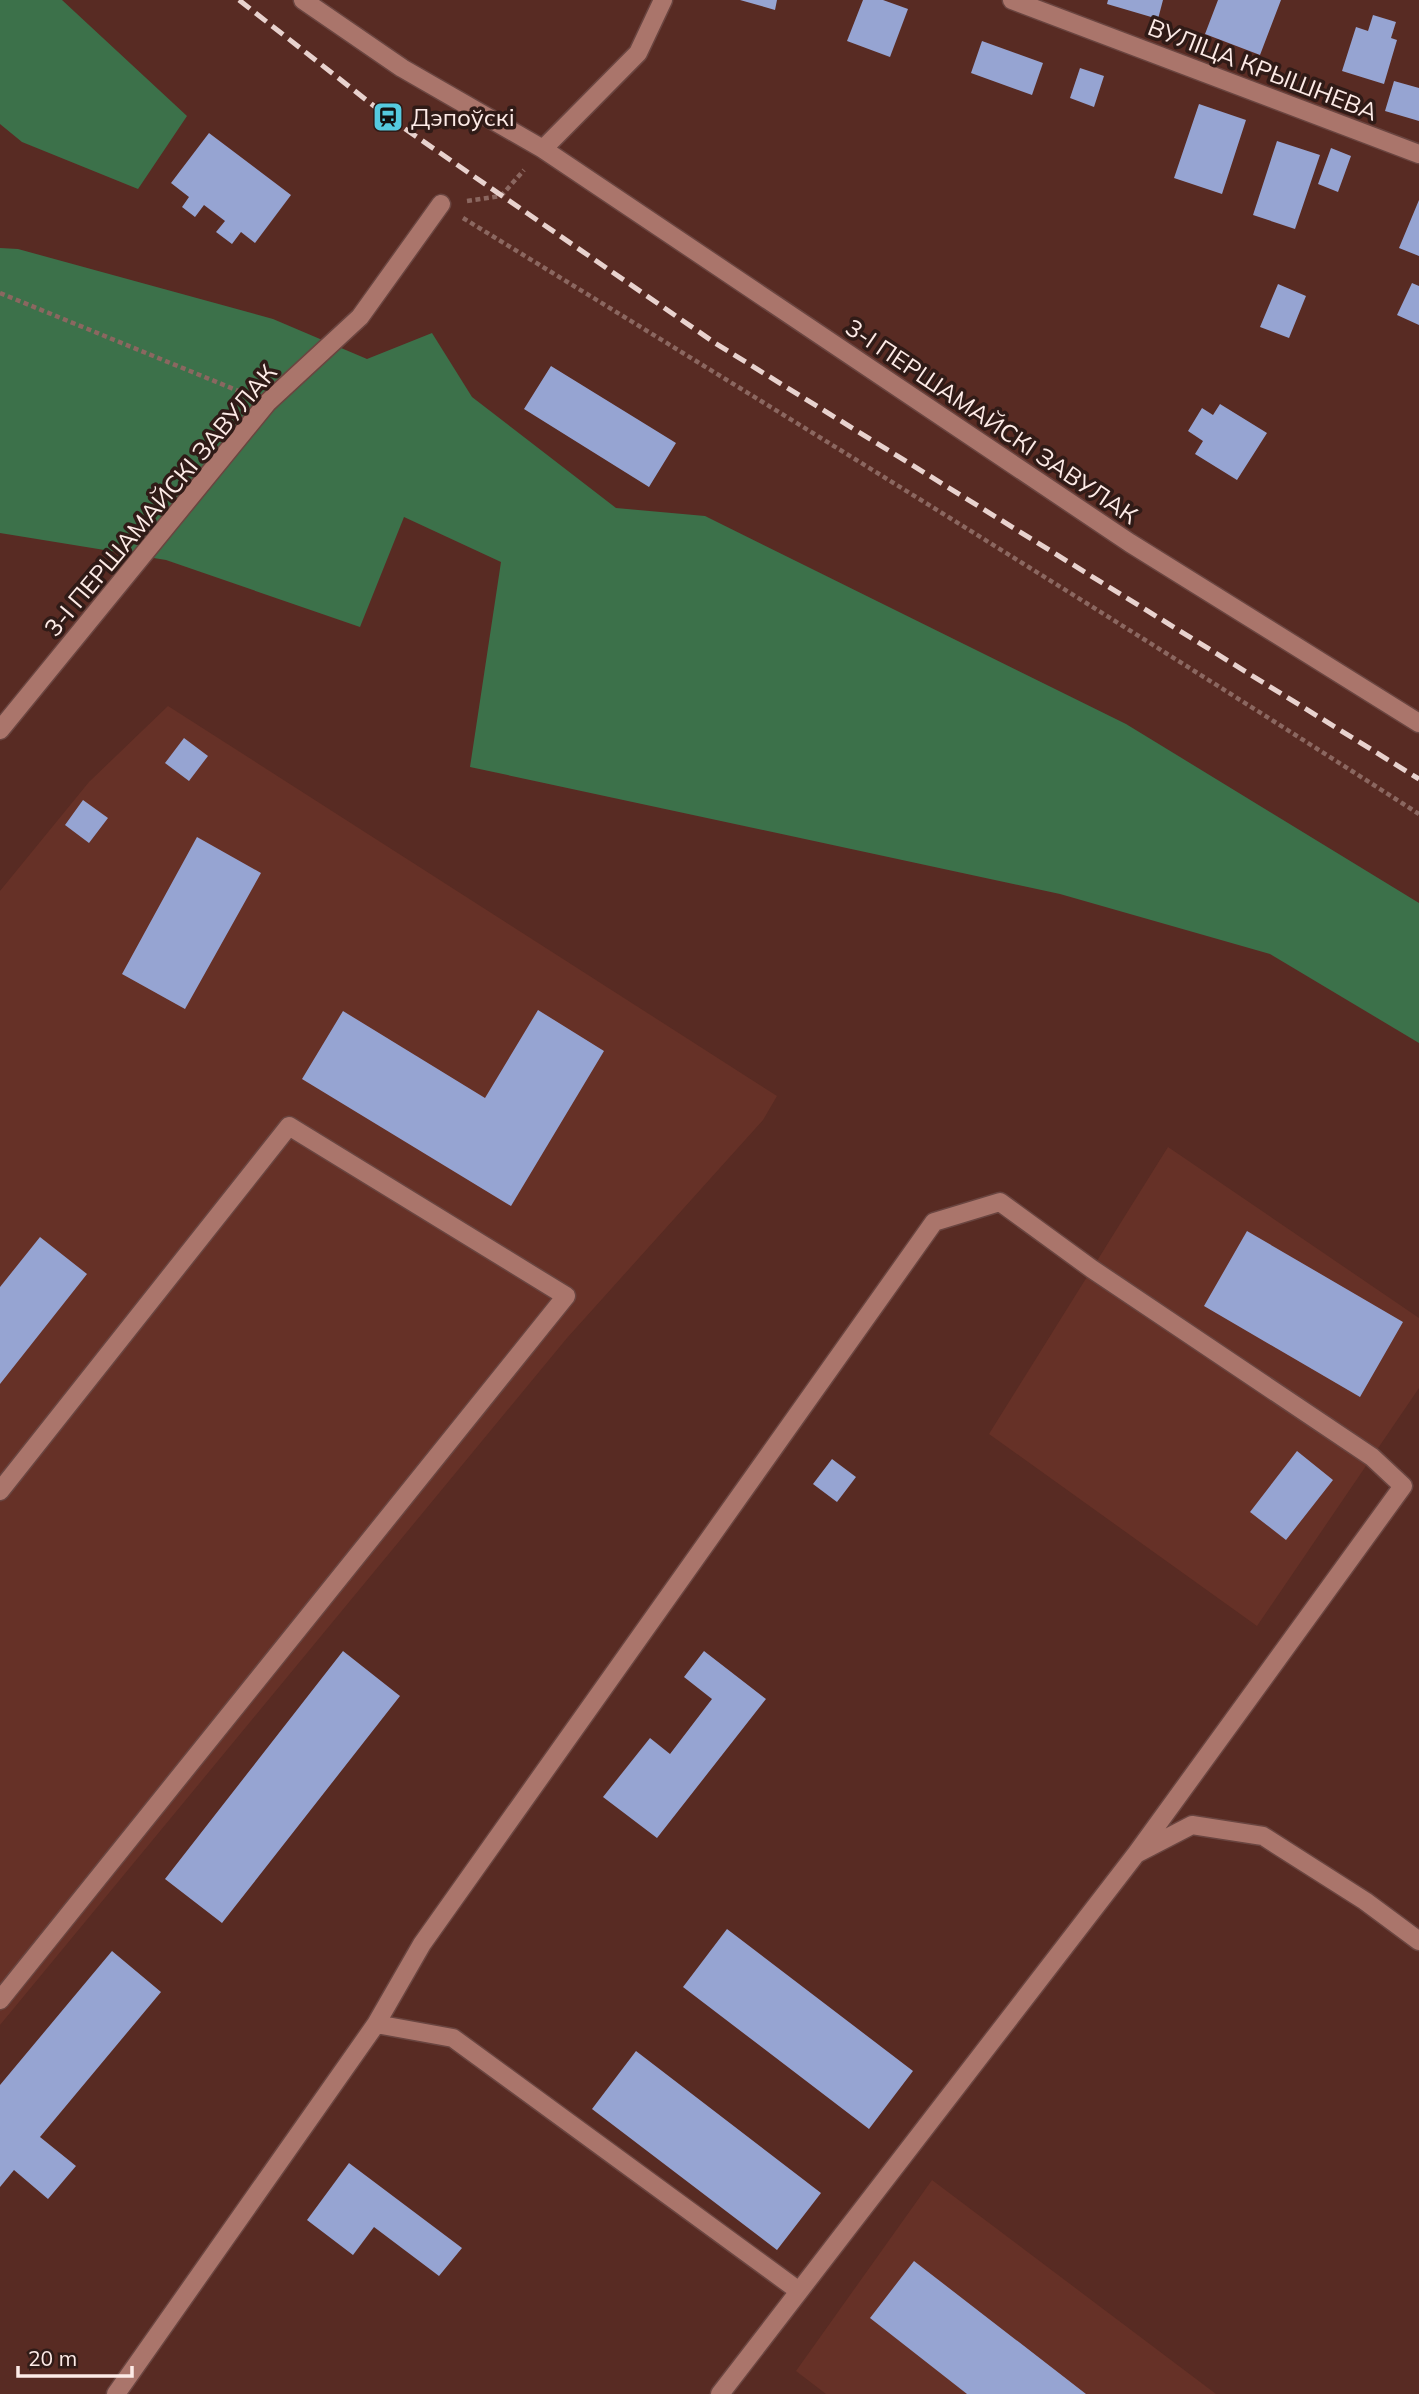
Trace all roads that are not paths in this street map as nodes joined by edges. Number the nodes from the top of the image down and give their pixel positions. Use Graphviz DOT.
graph roads {
  1 [pos="303,0"];
  2 [pos="663,0"];
  3 [pos="1012,0"];
  4 [pos="543,149"];
  5 [pos="1419,155"];
  6 [pos="441,204"];
  7 [pos="1419,723"];
  8 [pos="0,730"];
  9 [pos="0,1491"];
  10 [pos="1136,1854"];
  11 [pos="1419,1941"];
  12 [pos="0,2000"];
  13 [pos="376,2024"];
  14 [pos="799,2291"];
  15 [pos="116,2394"];
  16 [pos="720,2394"];
  1 -- 4 [label="street, 3-І ПЕРШАМАЙСКІ ЗАВУЛАК"];
  2 -- 4 [label="street"];
  3 -- 5 [label="street, ВУЛІЦА КРЫШНЕВА"];
  4 -- 7 [label="street, 3-І ПЕРШАМАЙСКІ ЗАВУЛАК"];
  6 -- 8 [label="street, 3-І ПЕРШАМАЙСКІ ЗАВУЛАК"];
  9 -- 12 [label="street"];
  10 -- 11 [label="street"];
  10 -- 13 [label="street"];
  10 -- 14 [label="street"];
  13 -- 14 [label="street"];
  13 -- 15 [label="street"];
  14 -- 16 [label="street"];
}
